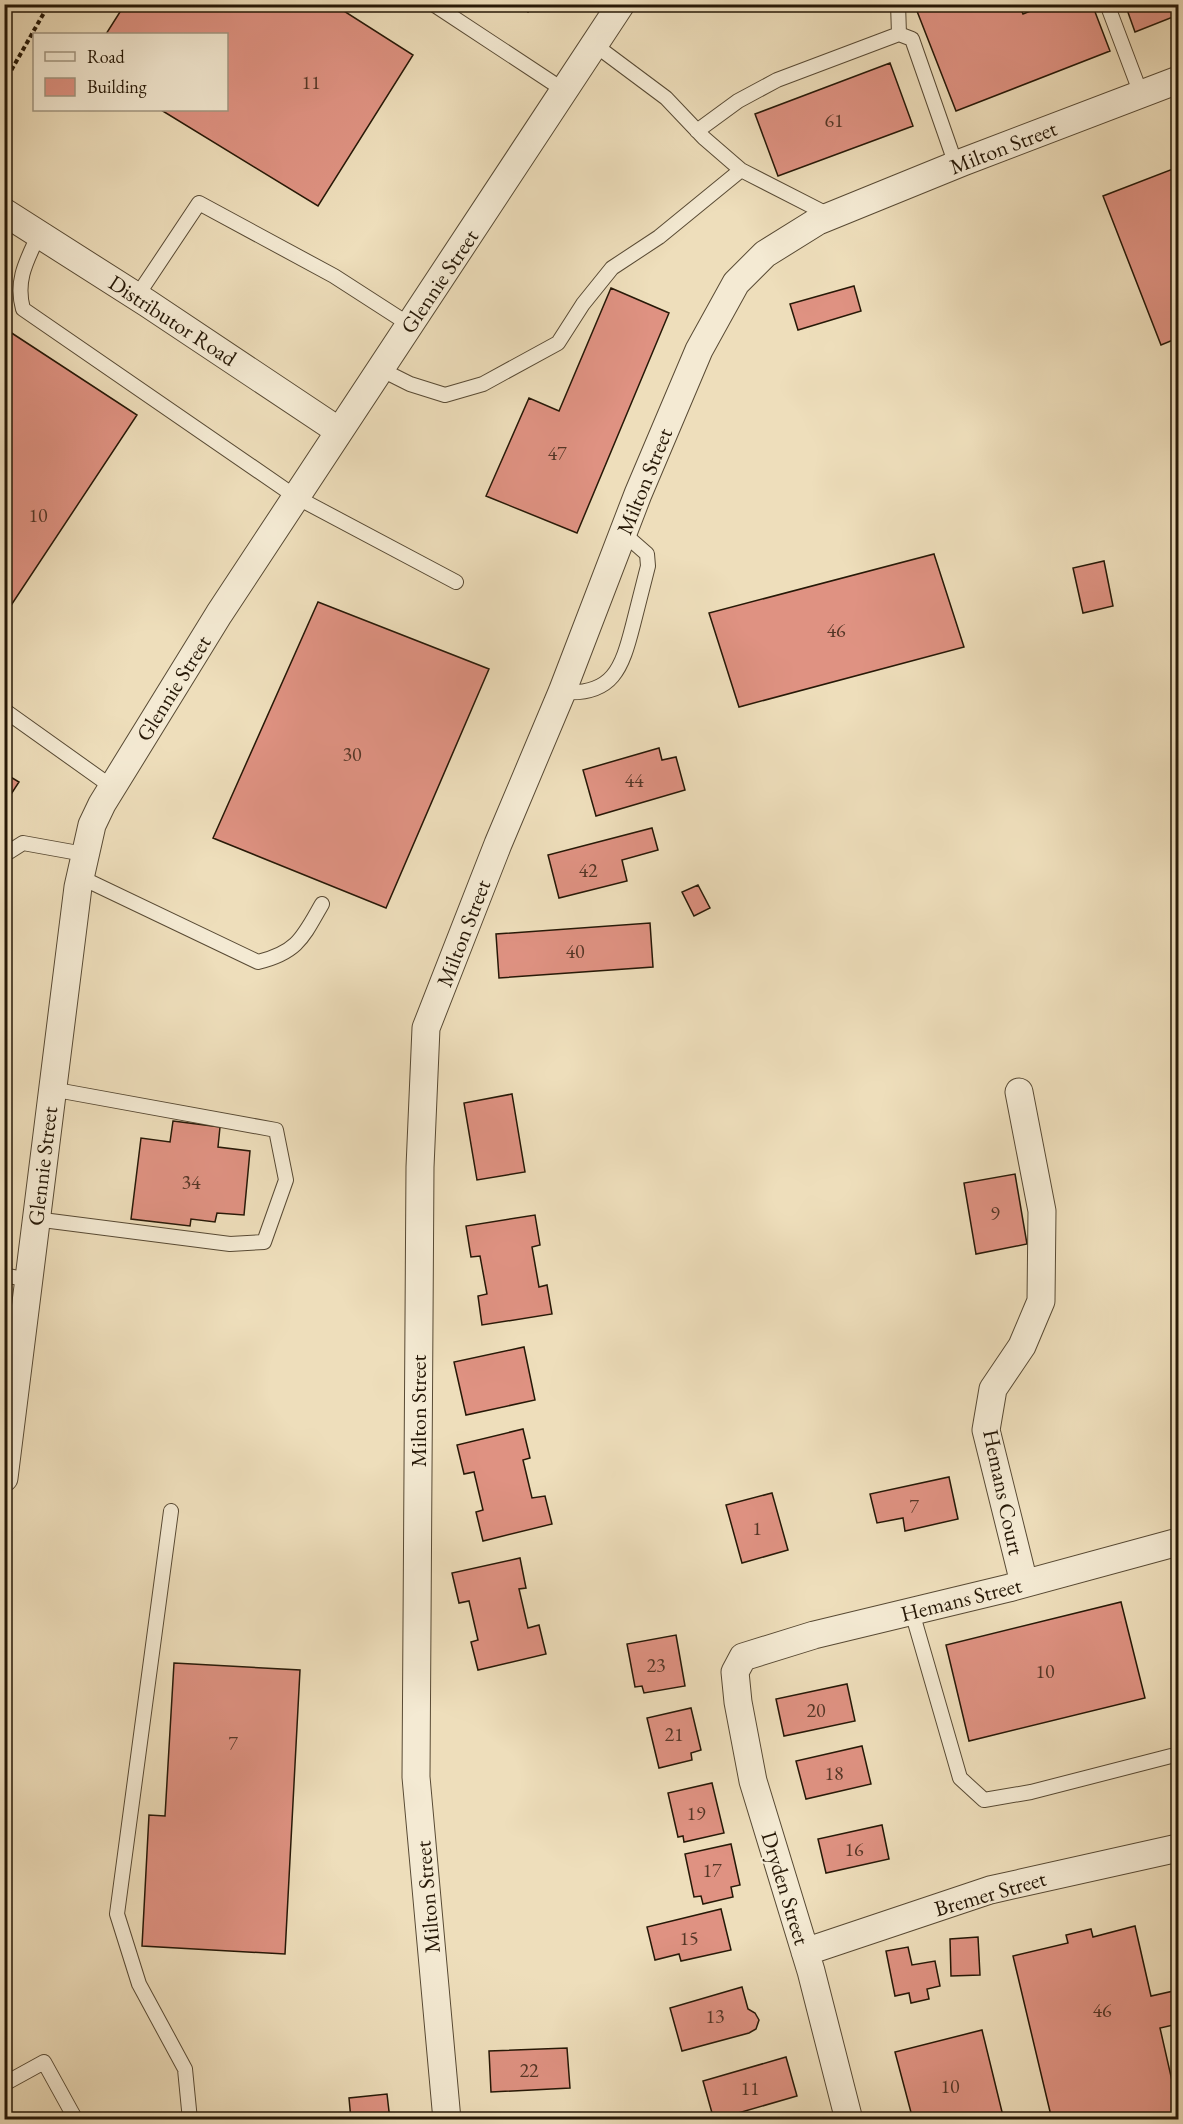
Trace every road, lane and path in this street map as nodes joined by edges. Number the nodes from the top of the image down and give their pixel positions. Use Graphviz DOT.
graph roads {
  1 [pos="49,4"];
  2 [pos="433,4"];
  3 [pos="621,4"];
  4 [pos="898,4"];
  5 [pos="1107,4"];
  6 [pos="899,34"];
  7 [pos="595,45"];
  8 [pos="1179,80"];
  9 [pos="4,84"];
  10 [pos="565,91"];
  11 [pos="1141,94"];
  12 [pos="697,131"];
  13 [pos="956,165"];
  14 [pos="741,170"];
  15 [pos="4,212"];
  16 [pos="831,216"];
  17 [pos="39,234"];
  18 [pos="137,296"];
  19 [pos="410,325"];
  20 [pos="381,369"];
  21 [pos="339,431"];
  22 [pos="296,496"];
  23 [pos="623,533"];
  24 [pos="456,582"];
  25 [pos="562,692"];
  26 [pos="4,710"];
  27 [pos="112,787"];
  28 [pos="4,855"];
  29 [pos="82,866"];
  30 [pos="322,904"];
  31 [pos="51,1089"];
  32 [pos="1019,1092"];
  33 [pos="35,1219"];
  34 [pos="16,1277"];
  35 [pos="4,1478"];
  36 [pos="171,1511"];
  37 [pos="1179,1542"];
  38 [pos="1024,1583"];
  39 [pos="912,1612"];
  40 [pos="743,1657"];
  41 [pos="1171,1756"];
  42 [pos="1179,1848"];
  43 [pos="805,1952"];
  44 [pos="4,2084"];
  45 [pos="76,2120"];
  46 [pos="190,2120"];
  47 [pos="447,2120"];
  48 [pos="849,2120"];
  1 -- 9 [label="path"];
  2 -- 10 [label="lane"];
  3 -- 7 [label="street, Glennie Street"];
  4 -- 6 [label="lane"];
  5 -- 11 [label="lane"];
  6 -- 12 [label="lane"];
  6 -- 13 [label="lane"];
  7 -- 10 [label="street, Glennie Street"];
  7 -- 12 [label="lane"];
  8 -- 11 [label="street, Milton Street"];
  10 -- 19 [label="street, Glennie Street"];
  11 -- 13 [label="street, Milton Street"];
  12 -- 14 [label="lane"];
  13 -- 16 [label="street, Milton Street"];
  14 -- 16 [label="lane"];
  14 -- 20 [label="lane"];
  15 -- 17 [label="street, Distributor Road"];
  16 -- 23 [label="street, Milton Street"];
  17 -- 18 [label="street, Distributor Road"];
  17 -- 22 [label="lane"];
  18 -- 19 [label="lane"];
  18 -- 21 [label="street, Distributor Road"];
  19 -- 20 [label="street, Glennie Street"];
  20 -- 21 [label="street, Glennie Street"];
  21 -- 22 [label="street, Glennie Street"];
  22 -- 24 [label="lane"];
  22 -- 27 [label="street, Glennie Street"];
  23 -- 25 [label="street, Milton Street"];
  23 -- 25 [label="lane"];
  25 -- 47 [label="street, Milton Street"];
  26 -- 27 [label="lane"];
  27 -- 29 [label="street, Glennie Street"];
  28 -- 29 [label="lane"];
  29 -- 30 [label="lane"];
  29 -- 31 [label="street, Glennie Street"];
  31 -- 33 [label="street, Glennie Street"];
  31 -- 33 [label="lane"];
  32 -- 38 [label="street, Hemans Court"];
  33 -- 34 [label="street, Glennie Street"];
  34 -- 35 [label="street, Glennie Street"];
  36 -- 46 [label="lane"];
  37 -- 38 [label="street, Hemans Street"];
  38 -- 39 [label="street, Hemans Street"];
  39 -- 40 [label="street, Hemans Street"];
  39 -- 41 [label="lane"];
  40 -- 43 [label="street, Dryden Street"];
  42 -- 43 [label="street, Bremer Street"];
  43 -- 48 [label="street, Dryden Street"];
  44 -- 45 [label="lane"];
}
